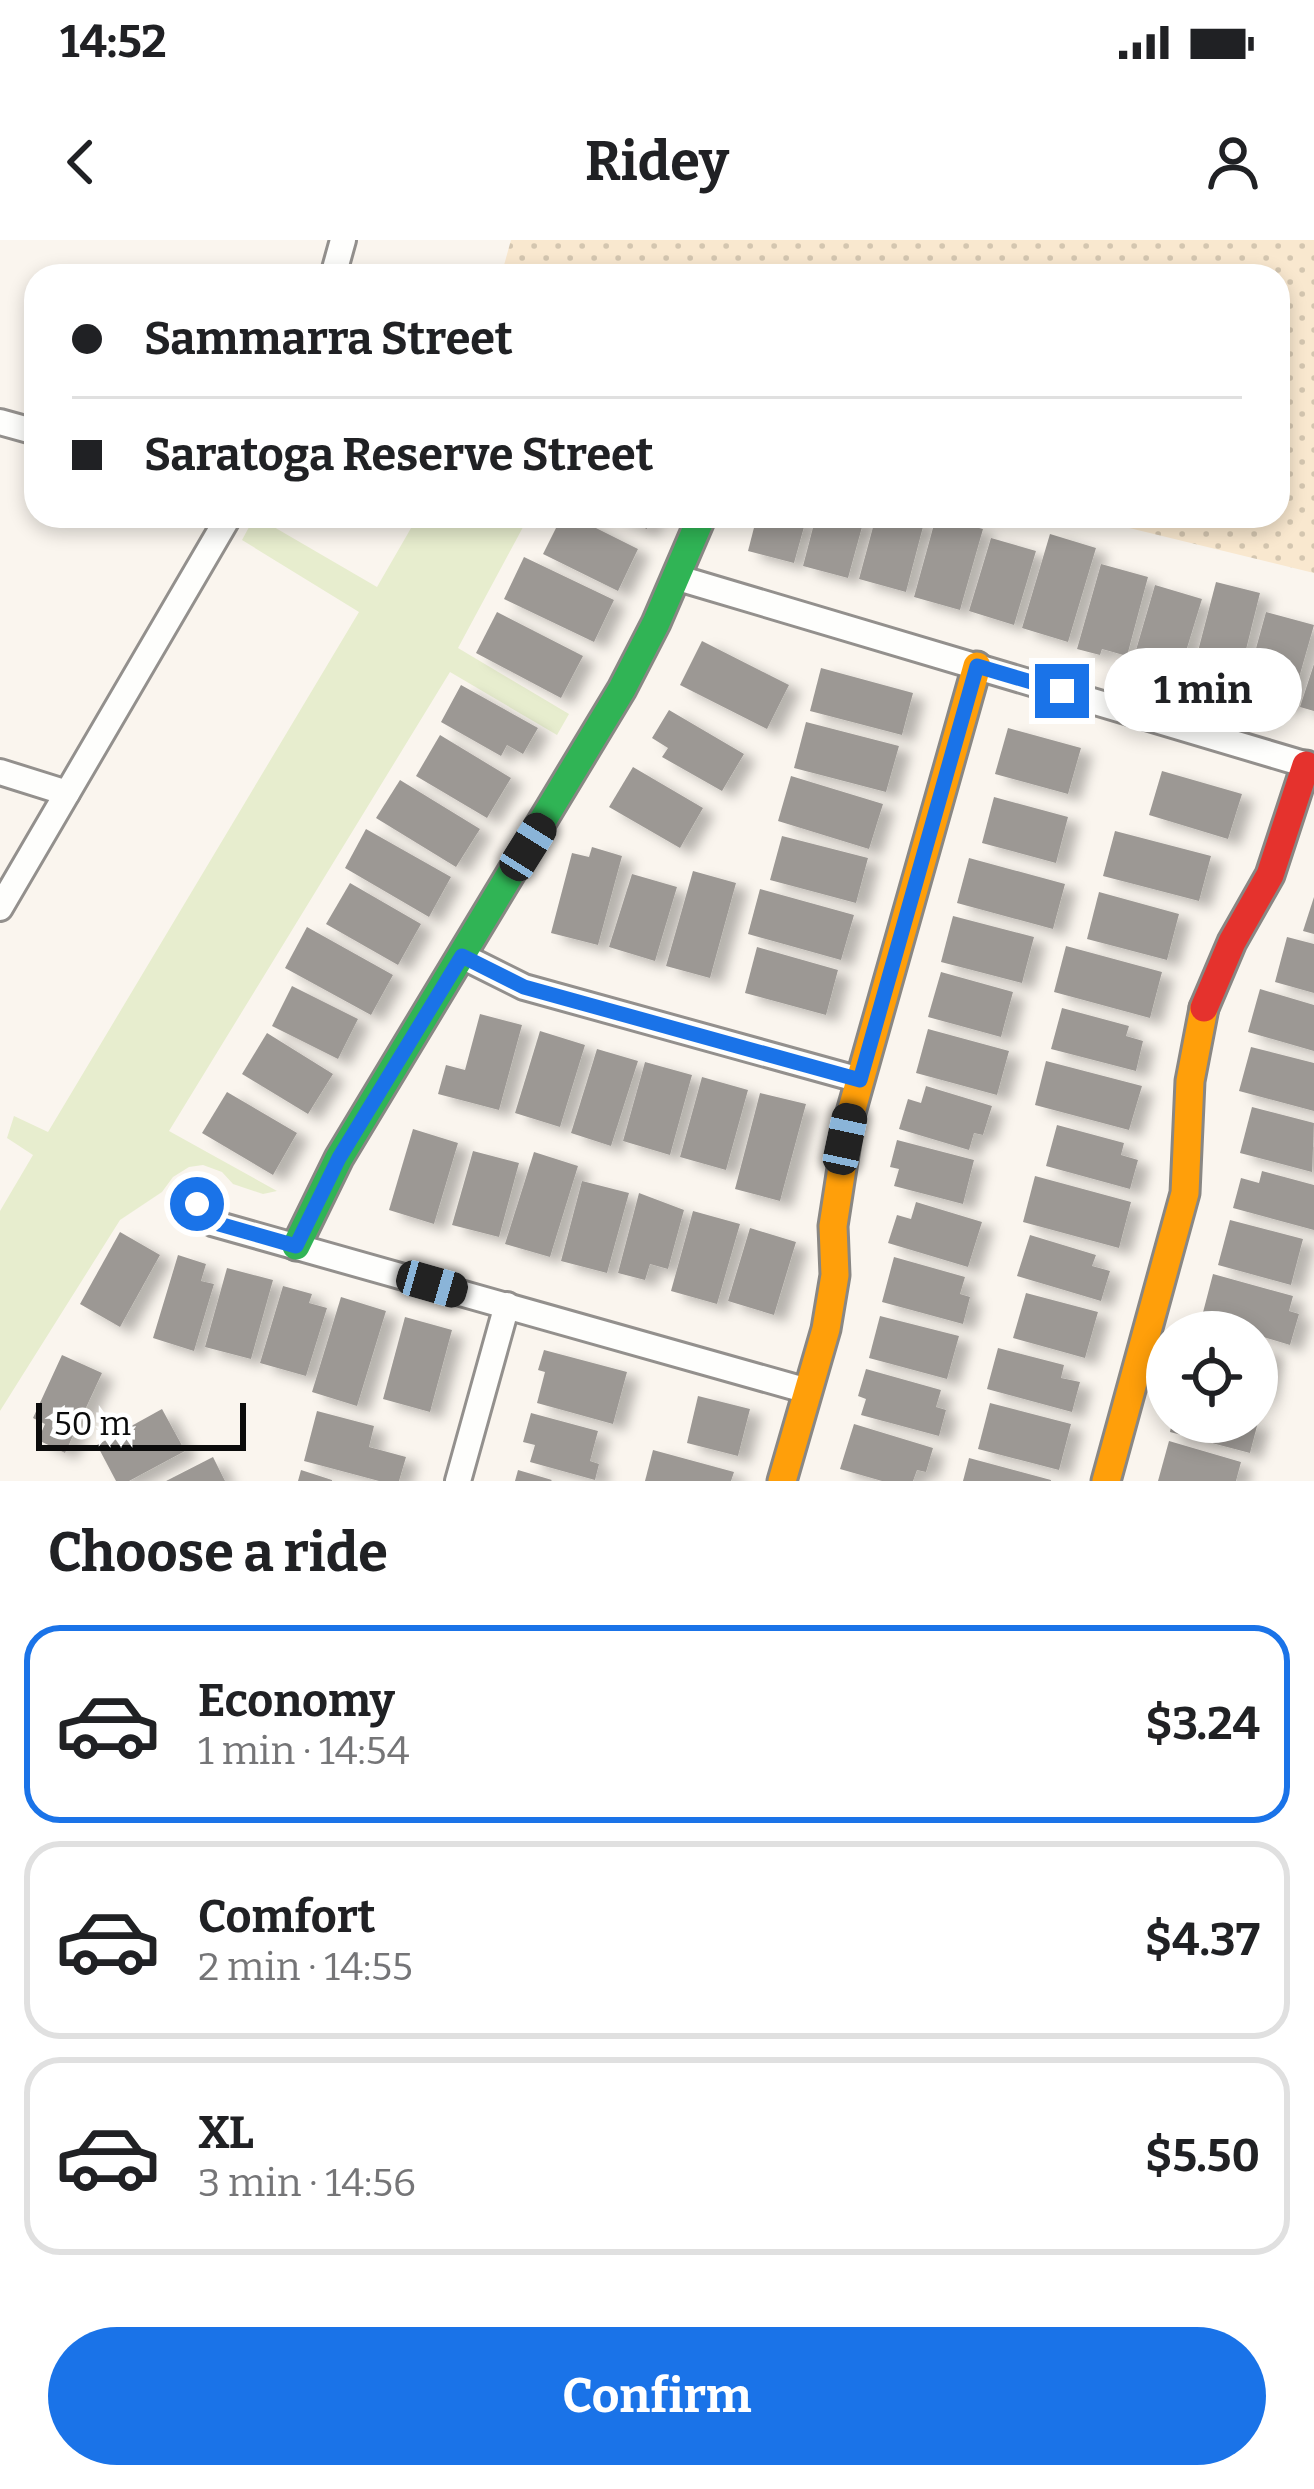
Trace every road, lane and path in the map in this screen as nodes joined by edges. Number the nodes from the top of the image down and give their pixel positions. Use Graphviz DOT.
graph roads {
  1 [pos="222,528"];
  2 [pos="697,528"];
  3 [pos="675,577"];
  4 [pos="977,666"];
  5 [pos="1310,766"];
  6 [pos="0,772"];
  7 [pos="68,793"];
  8 [pos="0,908"];
  9 [pos="462,956"];
  10 [pos="860,1080"];
  11 [pos="197,1204"];
  12 [pos="296,1246"];
  13 [pos="507,1305"];
  14 [pos="808,1391"];
  15 [pos="458,1481"];
  16 [pos="782,1481"];
  17 [pos="1106,1481"];
  1 -- 7 [label="street"];
  2 -- 3 [label="street"];
  3 -- 4 [label="street"];
  3 -- 9 [label="street"];
  4 -- 5 [label="street"];
  4 -- 10 [label="street"];
  5 -- 17 [label="street"];
  6 -- 7 [label="street"];
  7 -- 8 [label="street"];
  9 -- 10 [label="street"];
  9 -- 12 [label="street"];
  10 -- 14 [label="street"];
  11 -- 12 [label="street"];
  12 -- 13 [label="street"];
  13 -- 14 [label="street"];
  13 -- 15 [label="street"];
  14 -- 16 [label="street"];
}
